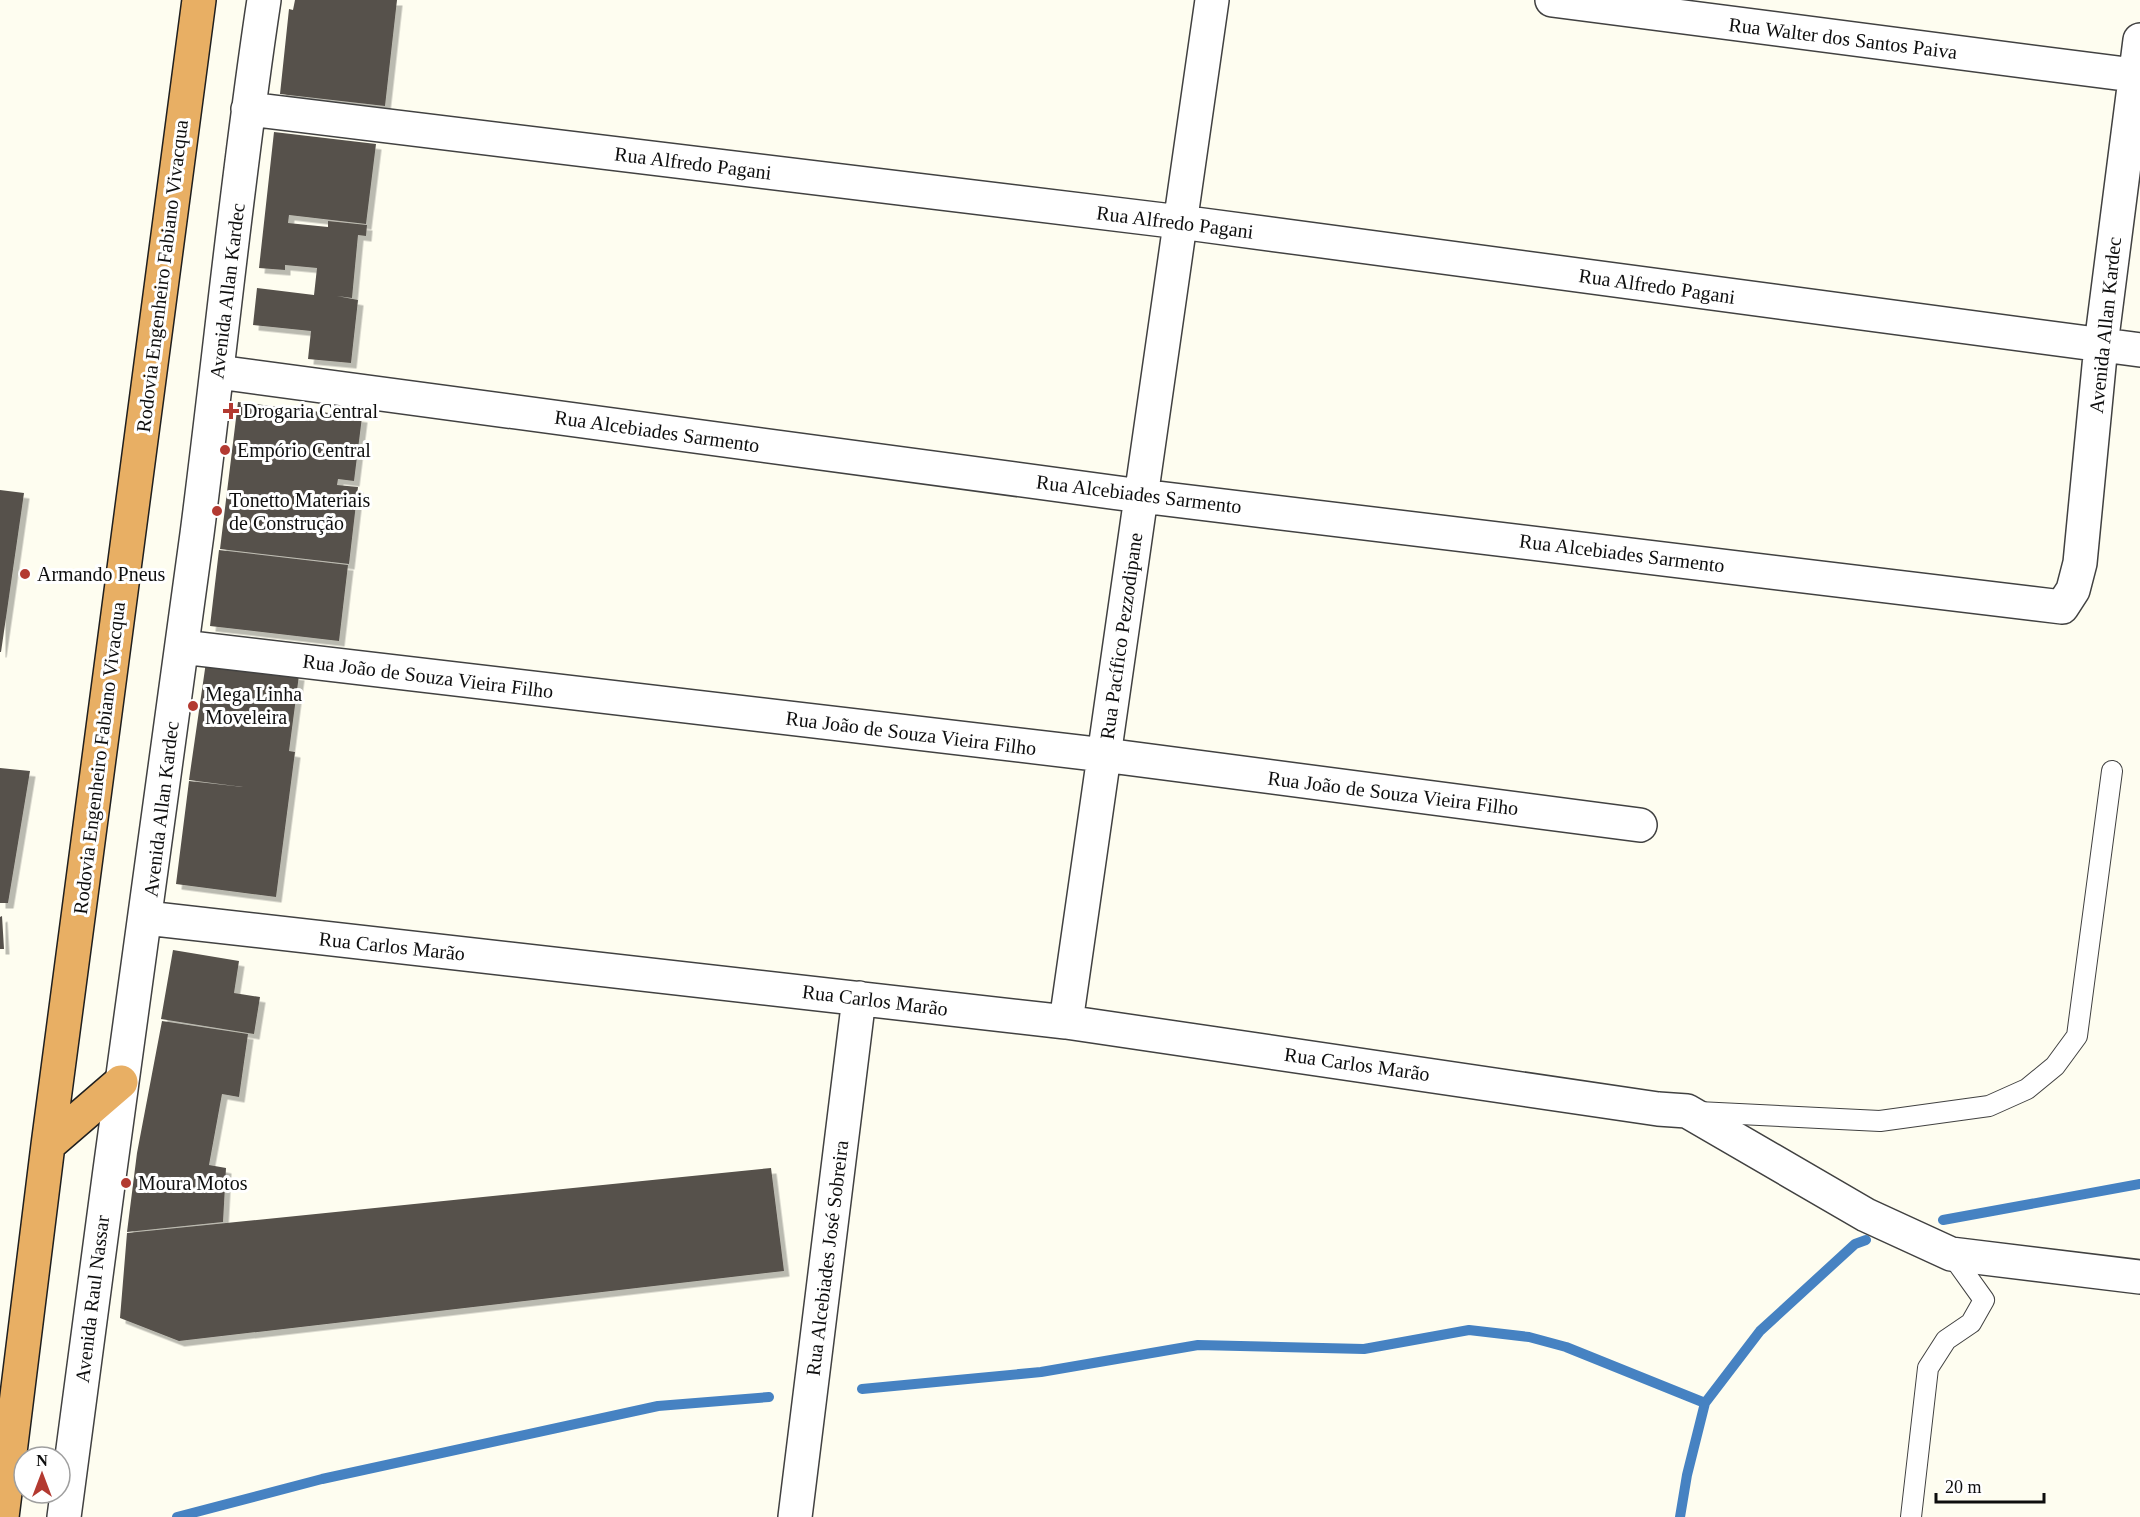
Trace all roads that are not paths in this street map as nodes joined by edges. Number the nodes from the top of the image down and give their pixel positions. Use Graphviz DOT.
graph roads {
  1 [pos="198,0"];
  2 [pos="264,0"];
  3 [pos="1212,0"];
  4 [pos="1552,0"];
  5 [pos="2140,40"];
  6 [pos="2138,76"];
  7 [pos="248,109"];
  8 [pos="1180,222"];
  9 [pos="2101,345"];
  10 [pos="2140,350"];
  11 [pos="218,372"];
  12 [pos="1142,496"];
  13 [pos="2062,608"];
  14 [pos="182,647"];
  15 [pos="1104,755"];
  16 [pos="2112,771"];
  17 [pos="1640,825"];
  18 [pos="146,918"];
  19 [pos="859,998"];
  20 [pos="1066,1022"];
  21 [pos="121,1082"];
  22 [pos="1687,1111"];
  23 [pos="48,1145"];
  24 [pos="1951,1254"];
  25 [pos="2140,1277"];
  26 [pos="2,1517"];
  27 [pos="64,1517"];
  28 [pos="795,1517"];
  29 [pos="1911,1517"];
  1 -- 23 [label="highway, Rodovia Engenheiro Fabiano Vivacqua"];
  2 -- 7 [label="street, Avenida Allan Kardec"];
  3 -- 8 [label="street, Rua Pacífico Pezzodipane"];
  4 -- 6 [label="street, Rua Walter dos Santos Paiva"];
  5 -- 6 [label="street, Avenida Allan Kardec"];
  6 -- 9 [label="street, Avenida Allan Kardec"];
  7 -- 8 [label="street, Rua Alfredo Pagani"];
  7 -- 11 [label="street, Avenida Allan Kardec"];
  8 -- 9 [label="street, Rua Alfredo Pagani"];
  8 -- 12 [label="street, Rua Pacífico Pezzodipane"];
  9 -- 10 [label="street, Rua Alfredo Pagani"];
  9 -- 13 [label="street, Avenida Allan Kardec"];
  11 -- 12 [label="street, Rua Alcebiades Sarmento"];
  11 -- 14 [label="street, Avenida Allan Kardec"];
  12 -- 13 [label="street, Rua Alcebiades Sarmento"];
  12 -- 15 [label="street, Rua Pacífico Pezzodipane"];
  14 -- 15 [label="street, Rua João de Souza Vieira Filho"];
  14 -- 18 [label="street, Avenida Allan Kardec"];
  15 -- 17 [label="street, Rua João de Souza Vieira Filho"];
  15 -- 20 [label="street, Rua Pacífico Pezzodipane"];
  16 -- 22 [label="lane"];
  18 -- 19 [label="street, Rua Carlos Marão"];
  18 -- 21 [label="street, Avenida Allan Kardec"];
  19 -- 20 [label="street, Rua Carlos Marão"];
  19 -- 28 [label="street, Rua Alcebiades José Sobreira"];
  20 -- 22 [label="street, Rua Carlos Marão"];
  21 -- 23 [label="highway"];
  21 -- 27 [label="street, Avenida Raul Nassar"];
  22 -- 24 [label="street"];
  23 -- 26 [label="highway, Rodovia Engenheiro Fabiano Vivacqua"];
  24 -- 25 [label="street"];
  24 -- 29 [label="lane"];
}
